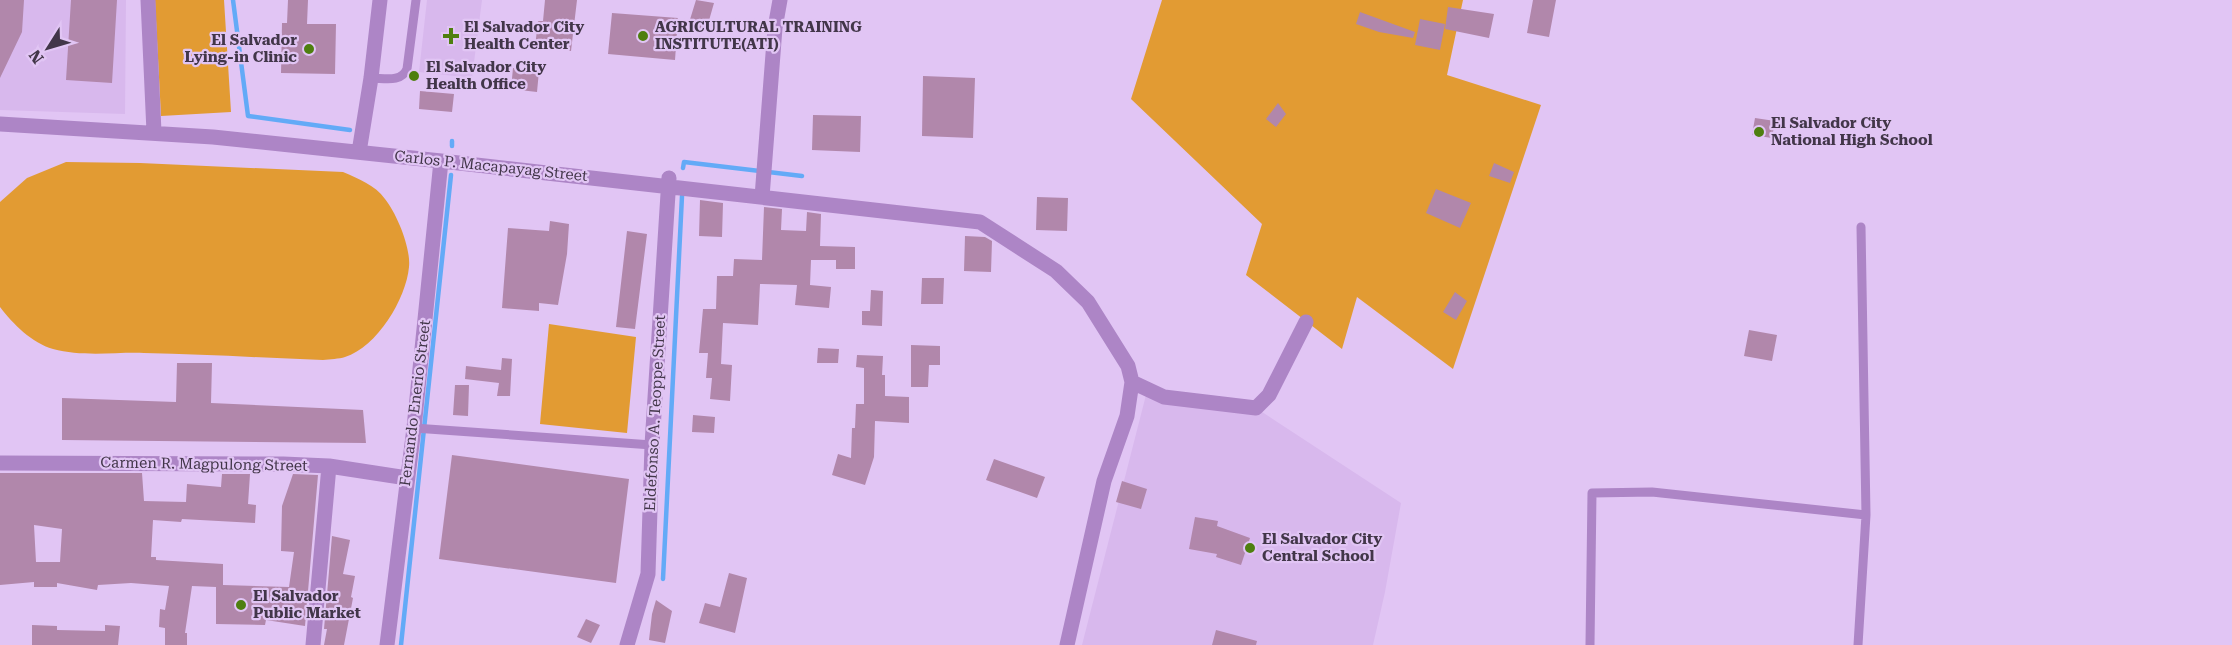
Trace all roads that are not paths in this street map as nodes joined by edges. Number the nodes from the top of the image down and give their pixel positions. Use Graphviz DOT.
graph roads {
  1 [pos="148,0"];
  2 [pos="380,0"];
  3 [pos="416,0"];
  4 [pos="780,0"];
  5 [pos="371,78"];
  6 [pos="0,124"];
  7 [pos="154,132"];
  8 [pos="359,152"];
  9 [pos="441,160"];
  10 [pos="669,182"];
  11 [pos="762,197"];
  12 [pos="1861,227"];
  13 [pos="1306,322"];
  14 [pos="1132,382"];
  15 [pos="417,428"];
  16 [pos="652,446"];
  17 [pos="0,463"];
  18 [pos="330,466"];
  19 [pos="407,478"];
  20 [pos="1866,515"];
  21 [pos="313,645"];
  22 [pos="387,645"];
  23 [pos="627,645"];
  24 [pos="1067,645"];
  25 [pos="1590,645"];
  26 [pos="1858,645"];
  1 -- 7 [label="street"];
  2 -- 5 [label="street"];
  3 -- 5 [label="lane"];
  4 -- 11 [label="street"];
  5 -- 8 [label="street"];
  6 -- 7 [label="street, Carlos P. Macapayag Street"];
  7 -- 8 [label="street, Carlos P. Macapayag Street"];
  8 -- 9 [label="street, Carlos P. Macapayag Street"];
  9 -- 10 [label="street, Carlos P. Macapayag Street"];
  9 -- 15 [label="street, Fernando Enerio Street"];
  10 -- 11 [label="street, Carlos P. Macapayag Street"];
  10 -- 16 [label="street, Eldefonso A. Teoppe Street"];
  11 -- 14 [label="street, Carlos P. Macapayag Street"];
  12 -- 20 [label="lane"];
  13 -- 14 [label="street"];
  14 -- 24 [label="street"];
  15 -- 16 [label="lane"];
  15 -- 19 [label="street, Fernando Enerio Street"];
  16 -- 23 [label="street, Eldefonso A. Teoppe Street"];
  17 -- 18 [label="street, Carmen R. Magpulong Street"];
  18 -- 19 [label="street, Carmen R. Magpulong Street"];
  18 -- 21 [label="street"];
  19 -- 22 [label="street, Fernando Enerio Street"];
  20 -- 25 [label="lane"];
  20 -- 26 [label="lane"];
}
